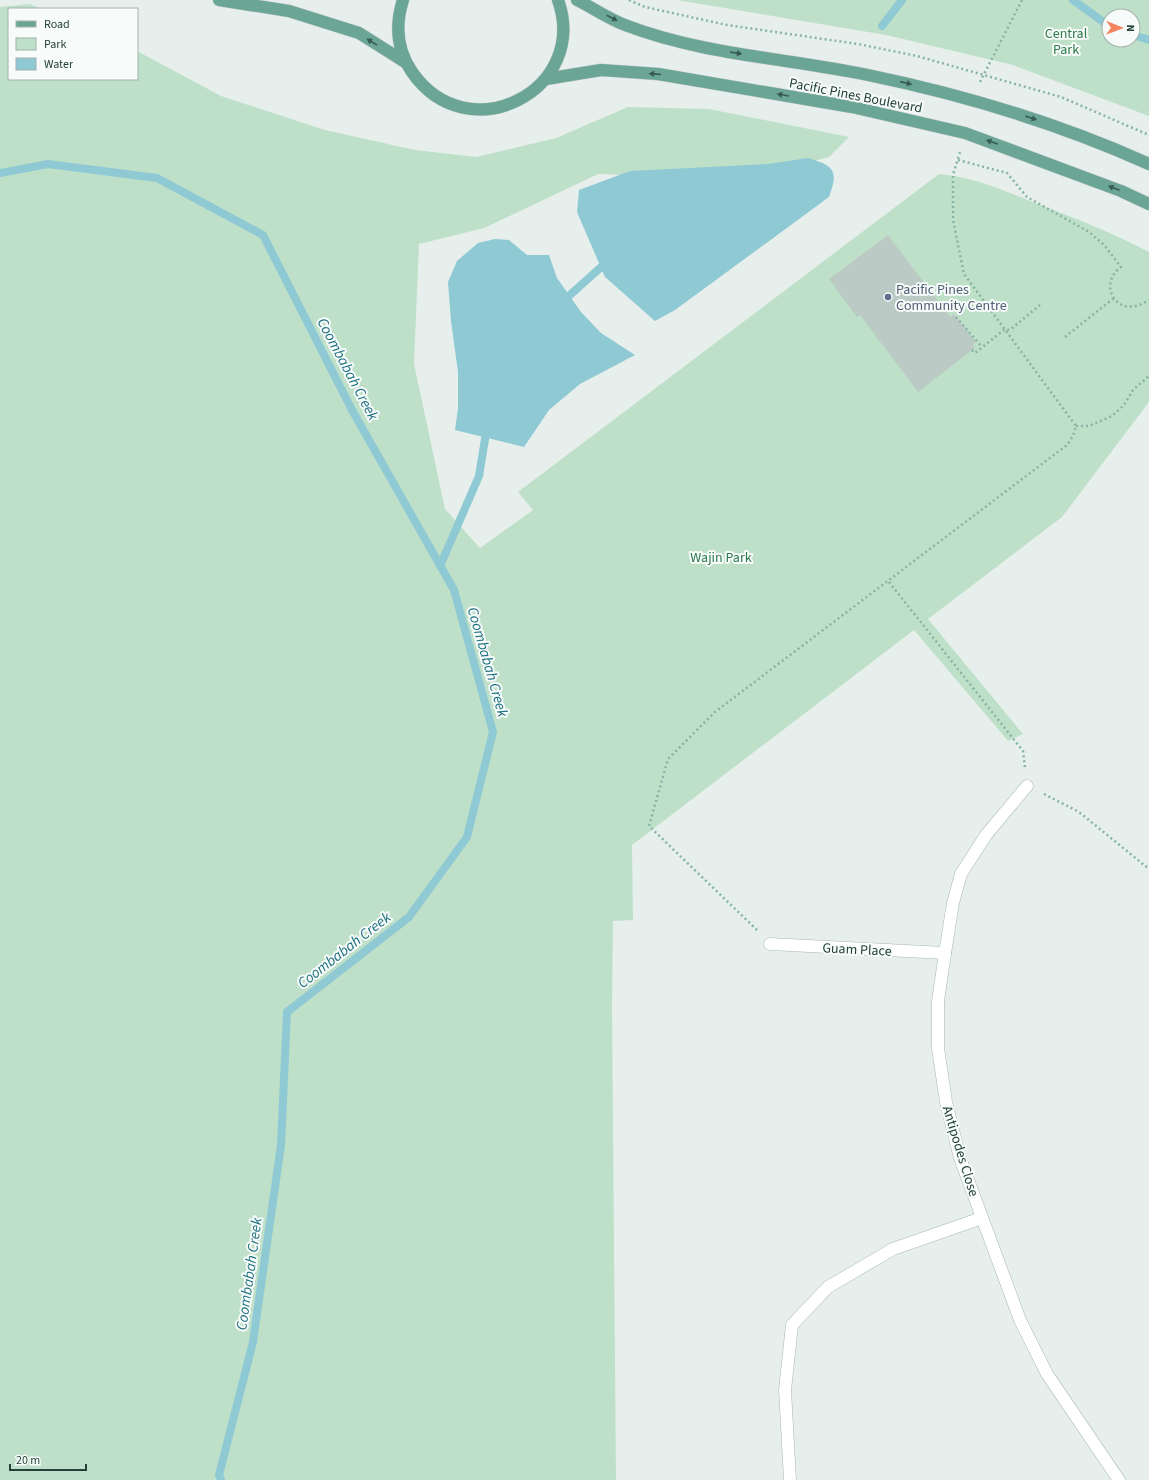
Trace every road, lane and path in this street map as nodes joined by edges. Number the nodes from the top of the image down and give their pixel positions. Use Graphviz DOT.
graph roads {
  1 [pos="219,0"];
  2 [pos="403,0"];
  3 [pos="558,0"];
  4 [pos="577,0"];
  5 [pos="629,0"];
  6 [pos="1022,0"];
  7 [pos="405,62"];
  8 [pos="982,74"];
  9 [pos="546,79"];
  10 [pos="980,82"];
  11 [pos="1149,135"];
  12 [pos="960,152"];
  13 [pos="958,160"];
  14 [pos="1149,164"];
  15 [pos="1149,204"];
  16 [pos="1114,298"];
  17 [pos="1149,300"];
  18 [pos="1040,305"];
  19 [pos="956,317"];
  20 [pos="1005,329"];
  21 [pos="1065,337"];
  22 [pos="982,347"];
  23 [pos="972,350"];
  24 [pos="1149,376"];
  25 [pos="1076,426"];
  26 [pos="889,582"];
  27 [pos="1027,786"];
  28 [pos="1149,869"];
  29 [pos="770,944"];
  30 [pos="944,953"];
  31 [pos="982,1218"];
  32 [pos="790,1480"];
  33 [pos="1119,1480"];
  7 -- 1 [label="main road, one-way"];
  2 -- 7 [label="main road"];
  3 -- 9 [label="main road"];
  4 -- 14 [label="main road, Pacific Pines Boulevard, one-way"];
  5 -- 8 [label="path"];
  6 -- 8 [label="path"];
  7 -- 9 [label="main road"];
  8 -- 10 [label="path"];
  8 -- 11 [label="path"];
  15 -- 9 [label="main road, Pacific Pines Boulevard, one-way"];
  12 -- 13 [label="path"];
  13 -- 16 [label="path"];
  13 -- 20 [label="path"];
  16 -- 17 [label="path"];
  16 -- 21 [label="path"];
  18 -- 20 [label="path"];
  19 -- 22 [label="path"];
  20 -- 22 [label="path"];
  20 -- 25 [label="path"];
  22 -- 23 [label="path"];
  24 -- 25 [label="path"];
  25 -- 26 [label="path"];
  26 -- 27 [label="path"];
  26 -- 29 [label="path"];
  27 -- 28 [label="path"];
  27 -- 30 [label="street, Antipodes Close"];
  29 -- 30 [label="street, Guam Place"];
  30 -- 31 [label="street, Antipodes Close"];
  31 -- 32 [label="street"];
  31 -- 33 [label="street, Antipodes Close"];
}
